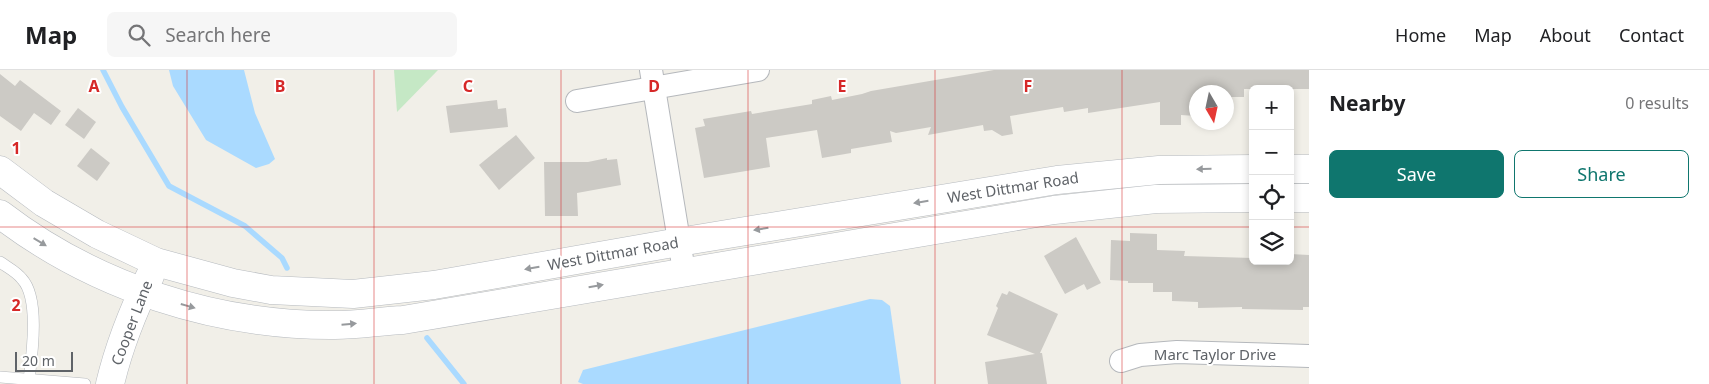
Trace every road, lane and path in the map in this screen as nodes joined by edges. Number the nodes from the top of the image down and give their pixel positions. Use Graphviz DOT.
graph roads {
  1 [pos="758,70"];
  2 [pos="652,79"];
  3 [pos="577,101"];
  4 [pos="1249,168"];
  5 [pos="1294,168"];
  6 [pos="1309,169"];
  7 [pos="0,170"];
  8 [pos="1249,198"];
  9 [pos="1294,198"];
  10 [pos="1309,198"];
  11 [pos="0,214"];
  12 [pos="679,242"];
  13 [pos="0,262"];
  14 [pos="156,262"];
  15 [pos="684,271"];
  16 [pos="142,292"];
  17 [pos="1309,356"];
  18 [pos="1121,361"];
  19 [pos="0,377"];
  20 [pos="29,380"];
  21 [pos="85,384"];
  22 [pos="110,384"];
  1 -- 2 [label="street"];
  2 -- 3 [label="street"];
  2 -- 12 [label="street"];
  4 -- 12 [label="street, West Dittmar Road, one-way"];
  5 -- 6 [label="street"];
  7 -- 14 [label="street, West Dittmar Road"];
  8 -- 15 [label="street, West Dittmar Road"];
  9 -- 10 [label="street"];
  11 -- 16 [label="street, West Dittmar Road, one-way"];
  12 -- 14 [label="street, West Dittmar Road, one-way"];
  12 -- 15 [label="street"];
  13 -- 20 [label="lane"];
  14 -- 16 [label="street, Cooper Lane"];
  16 -- 15 [label="street, West Dittmar Road, one-way"];
  16 -- 22 [label="street, Cooper Lane"];
  17 -- 18 [label="street, Marc Taylor Drive"];
  19 -- 20 [label="lane"];
  20 -- 21 [label="lane"];
}
